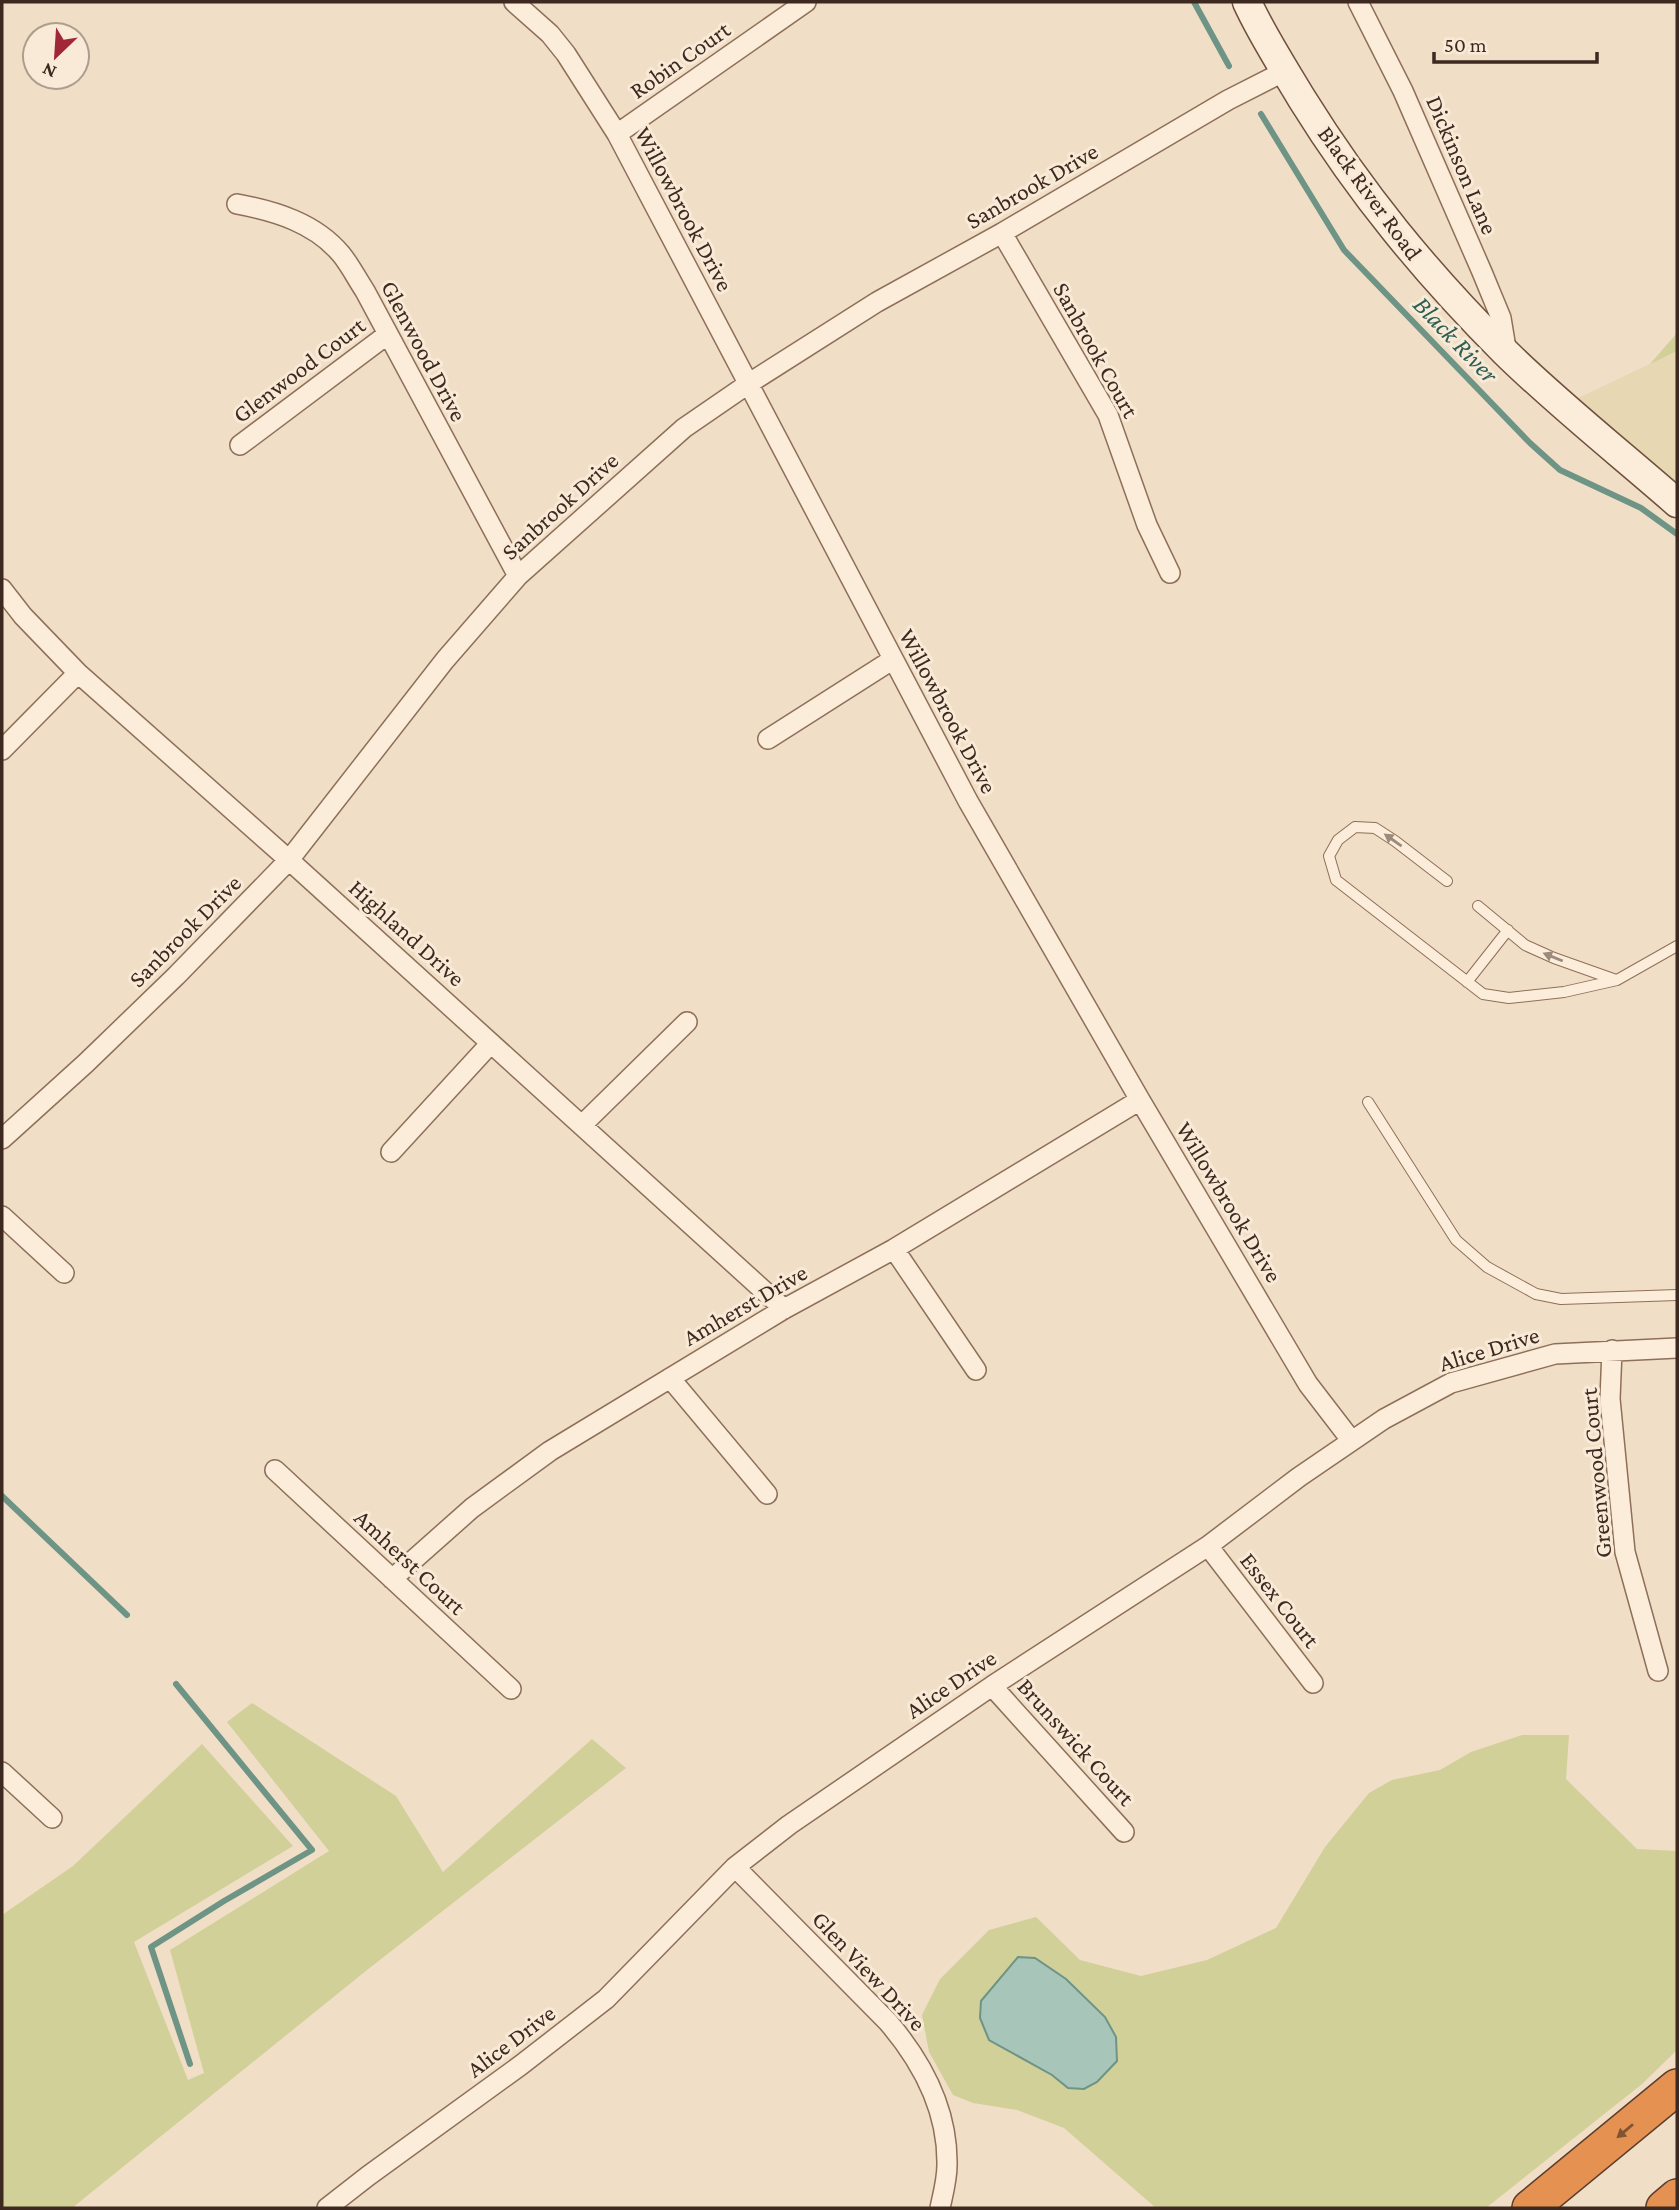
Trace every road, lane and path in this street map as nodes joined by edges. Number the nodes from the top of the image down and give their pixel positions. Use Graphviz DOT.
graph roads {
  1 [pos="513,2"];
  2 [pos="806,2"];
  3 [pos="1247,2"];
  4 [pos="1358,2"];
  5 [pos="1285,71"];
  6 [pos="617,134"];
  7 [pos="237,204"];
  8 [pos="1002,233"];
  9 [pos="388,334"];
  10 [pos="1507,354"];
  11 [pos="748,384"];
  12 [pos="240,445"];
  13 [pos="1677,503"];
  14 [pos="1170,573"];
  15 [pos="518,576"];
  16 [pos="2,589"];
  17 [pos="892,660"];
  18 [pos="78,673"];
  19 [pos="768,739"];
  20 [pos="2,750"];
  21 [pos="289,860"];
  22 [pos="1447,881"];
  23 [pos="1478,906"];
  24 [pos="1508,930"];
  25 [pos="1677,946"];
  26 [pos="1617,980"];
  27 [pos="1467,982"];
  28 [pos="687,1022"];
  29 [pos="491,1043"];
  30 [pos="1140,1100"];
  31 [pos="1368,1102"];
  32 [pos="582,1125"];
  33 [pos="2,1139"];
  34 [pos="391,1152"];
  35 [pos="2,1216"];
  36 [pos="894,1249"];
  37 [pos="64,1273"];
  38 [pos="1677,1295"];
  39 [pos="784,1309"];
  40 [pos="1677,1348"];
  41 [pos="1612,1350"];
  42 [pos="976,1370"];
  43 [pos="670,1378"];
  44 [pos="1351,1440"];
  45 [pos="275,1470"];
  46 [pos="767,1494"];
  47 [pos="1208,1546"];
  48 [pos="392,1579"];
  49 [pos="1658,1671"];
  50 [pos="1313,1683"];
  51 [pos="992,1686"];
  52 [pos="511,1689"];
  53 [pos="2,1772"];
  54 [pos="52,1818"];
  55 [pos="1124,1832"];
  56 [pos="735,1867"];
  57 [pos="1677,2087"];
  58 [pos="1677,2197"];
  59 [pos="327,2208"];
  60 [pos="940,2208"];
  61 [pos="1530,2208"];
  62 [pos="1664,2208"];
  1 -- 6 [label="street, Willowbrook Drive"];
  2 -- 6 [label="street, Robin Court"];
  3 -- 5 [label="street, Black River Road"];
  4 -- 10 [label="street, Dickinson Lane"];
  5 -- 8 [label="street, Sanbrook Drive"];
  5 -- 10 [label="street, Black River Road"];
  6 -- 11 [label="street, Willowbrook Drive"];
  7 -- 9 [label="street, Glenwood Drive"];
  8 -- 11 [label="street, Sanbrook Drive"];
  8 -- 14 [label="street, Sanbrook Court"];
  9 -- 12 [label="street, Glenwood Court"];
  9 -- 15 [label="street, Glenwood Drive"];
  10 -- 13 [label="street, Black River Road"];
  11 -- 15 [label="street, Sanbrook Drive"];
  11 -- 17 [label="street, Willowbrook Drive"];
  15 -- 21 [label="street, Sanbrook Drive"];
  16 -- 18 [label="street, Highland Drive"];
  17 -- 19 [label="street"];
  17 -- 30 [label="street, Willowbrook Drive"];
  18 -- 20 [label="street"];
  18 -- 21 [label="street, Highland Drive"];
  21 -- 29 [label="street, Highland Drive"];
  21 -- 33 [label="street, Sanbrook Drive"];
  22 -- 27 [label="lane, one-way"];
  23 -- 24 [label="lane"];
  26 -- 24 [label="lane, one-way"];
  24 -- 27 [label="lane"];
  25 -- 26 [label="lane"];
  26 -- 27 [label="lane"];
  28 -- 32 [label="street"];
  29 -- 32 [label="street, Highland Drive"];
  29 -- 34 [label="street"];
  30 -- 36 [label="street, Amherst Drive"];
  30 -- 44 [label="street, Willowbrook Drive"];
  31 -- 38 [label="lane"];
  32 -- 39 [label="street, Highland Drive"];
  35 -- 37 [label="street"];
  36 -- 39 [label="street, Amherst Drive"];
  36 -- 42 [label="street"];
  39 -- 43 [label="street, Amherst Drive"];
  40 -- 41 [label="street, Alice Drive"];
  41 -- 44 [label="street, Alice Drive"];
  41 -- 49 [label="street, Greenwood Court"];
  43 -- 46 [label="street"];
  43 -- 48 [label="street, Amherst Drive"];
  44 -- 47 [label="street, Alice Drive"];
  45 -- 48 [label="street, Amherst Court"];
  47 -- 50 [label="street, Essex Court"];
  47 -- 51 [label="street, Alice Drive"];
  48 -- 52 [label="street, Amherst Court"];
  51 -- 55 [label="street, Brunswick Court"];
  51 -- 56 [label="street, Alice Drive"];
  53 -- 54 [label="street"];
  56 -- 59 [label="street, Alice Drive"];
  56 -- 60 [label="street, Glen View Drive"];
  57 -- 61 [label="highway, one-way"];
  58 -- 62 [label="highway"];
}
